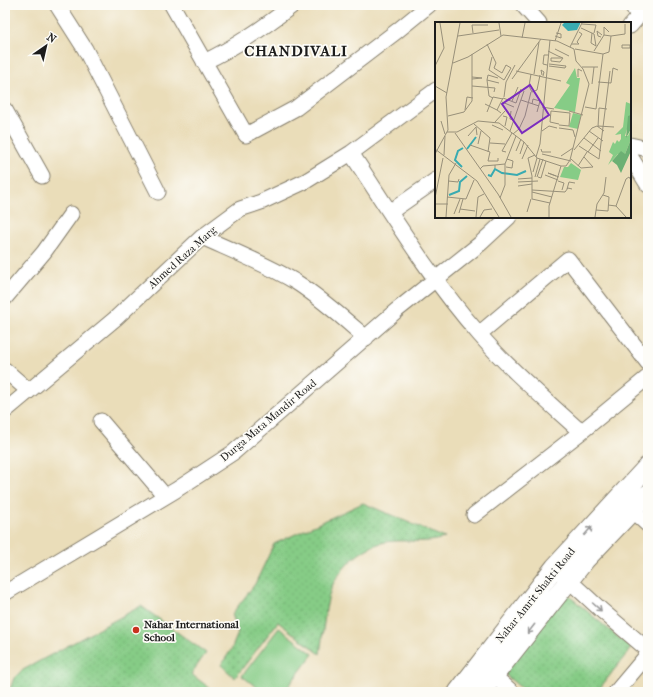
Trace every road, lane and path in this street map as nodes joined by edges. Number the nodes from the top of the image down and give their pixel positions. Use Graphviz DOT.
graph roads {
  1 [pos="57,5"];
  2 [pos="172,5"];
  3 [pos="292,5"];
  4 [pos="428,5"];
  5 [pos="524,5"];
  6 [pos="632,5"];
  7 [pos="538,22"];
  8 [pos="631,25"];
  9 [pos="204,62"];
  10 [pos="435,91"];
  11 [pos="5,110"];
  12 [pos="631,144"];
  13 [pos="648,149"];
  14 [pos="351,153"];
  15 [pos="631,158"];
  16 [pos="42,176"];
  17 [pos="435,181"];
  18 [pos="648,185"];
  19 [pos="158,192"];
  20 [pos="390,212"];
  21 [pos="71,214"];
  22 [pos="500,225"];
  23 [pos="202,237"];
  24 [pos="435,280"];
  25 [pos="5,298"];
  26 [pos="479,334"];
  27 [pos="366,338"];
  28 [pos="648,363"];
  29 [pos="5,370"];
  30 [pos="648,377"];
  31 [pos="29,390"];
  32 [pos="5,411"];
  33 [pos="101,421"];
  34 [pos="581,432"];
  35 [pos="648,466"];
  36 [pos="648,494"];
  37 [pos="165,496"];
  38 [pos="619,498"];
  39 [pos="632,511"];
  40 [pos="474,515"];
  41 [pos="648,526"];
  42 [pos="554,567"];
  43 [pos="569,580"];
  44 [pos="5,593"];
  45 [pos="542,599"];
  46 [pos="648,650"];
  47 [pos="648,654"];
  48 [pos="487,670"];
  49 [pos="458,692"];
  50 [pos="481,692"];
  51 [pos="512,692"];
  52 [pos="616,692"];
  1 -- 19 [label="street"];
  2 -- 9 [label="street"];
  3 -- 9 [label="street"];
  4 -- 9 [label="street"];
  5 -- 7 [label="street"];
  6 -- 8 [label="street"];
  10 -- 14 [label="street, Ahmed Raza Marg"];
  11 -- 16 [label="street"];
  12 -- 13 [label="street"];
  14 -- 20 [label="street"];
  14 -- 23 [label="street, Ahmed Raza Marg"];
  15 -- 18 [label="street"];
  17 -- 20 [label="street"];
  20 -- 24 [label="street"];
  21 -- 25 [label="street"];
  22 -- 24 [label="street, Durga Mata Mandir Road"];
  23 -- 27 [label="street"];
  23 -- 31 [label="street, Ahmed Raza Marg"];
  24 -- 26 [label="street"];
  24 -- 27 [label="street, Durga Mata Mandir Road"];
  26 -- 28 [label="street"];
  26 -- 34 [label="street"];
  27 -- 37 [label="street, Durga Mata Mandir Road"];
  29 -- 31 [label="street"];
  30 -- 34 [label="street"];
  31 -- 32 [label="street, Ahmed Raza Marg"];
  33 -- 37 [label="street"];
  34 -- 40 [label="street"];
  35 -- 38 [label="street, Nahar Amrit Shakti Road"];
  36 -- 39 [label="street, Nahar Amrit Shakti Road"];
  37 -- 44 [label="street, Durga Mata Mandir Road"];
  38 -- 39 [label="street"];
  42 -- 38 [label="street, Nahar Amrit Shakti Road, one-way"];
  39 -- 41 [label="street"];
  39 -- 43 [label="street, Nahar Amrit Shakti Road"];
  42 -- 43 [label="street"];
  42 -- 45 [label="street, Nahar Amrit Shakti Road"];
  43 -- 45 [label="street, Nahar Amrit Shakti Road"];
  43 -- 46 [label="street, one-way"];
  45 -- 48 [label="street, Nahar Amrit Shakti Road"];
  47 -- 52 [label="street"];
  48 -- 49 [label="street, Nahar Amrit Shakti Road"];
  48 -- 50 [label="street, Nahar Amrit Shakti Road"];
  48 -- 51 [label="street"];
}
